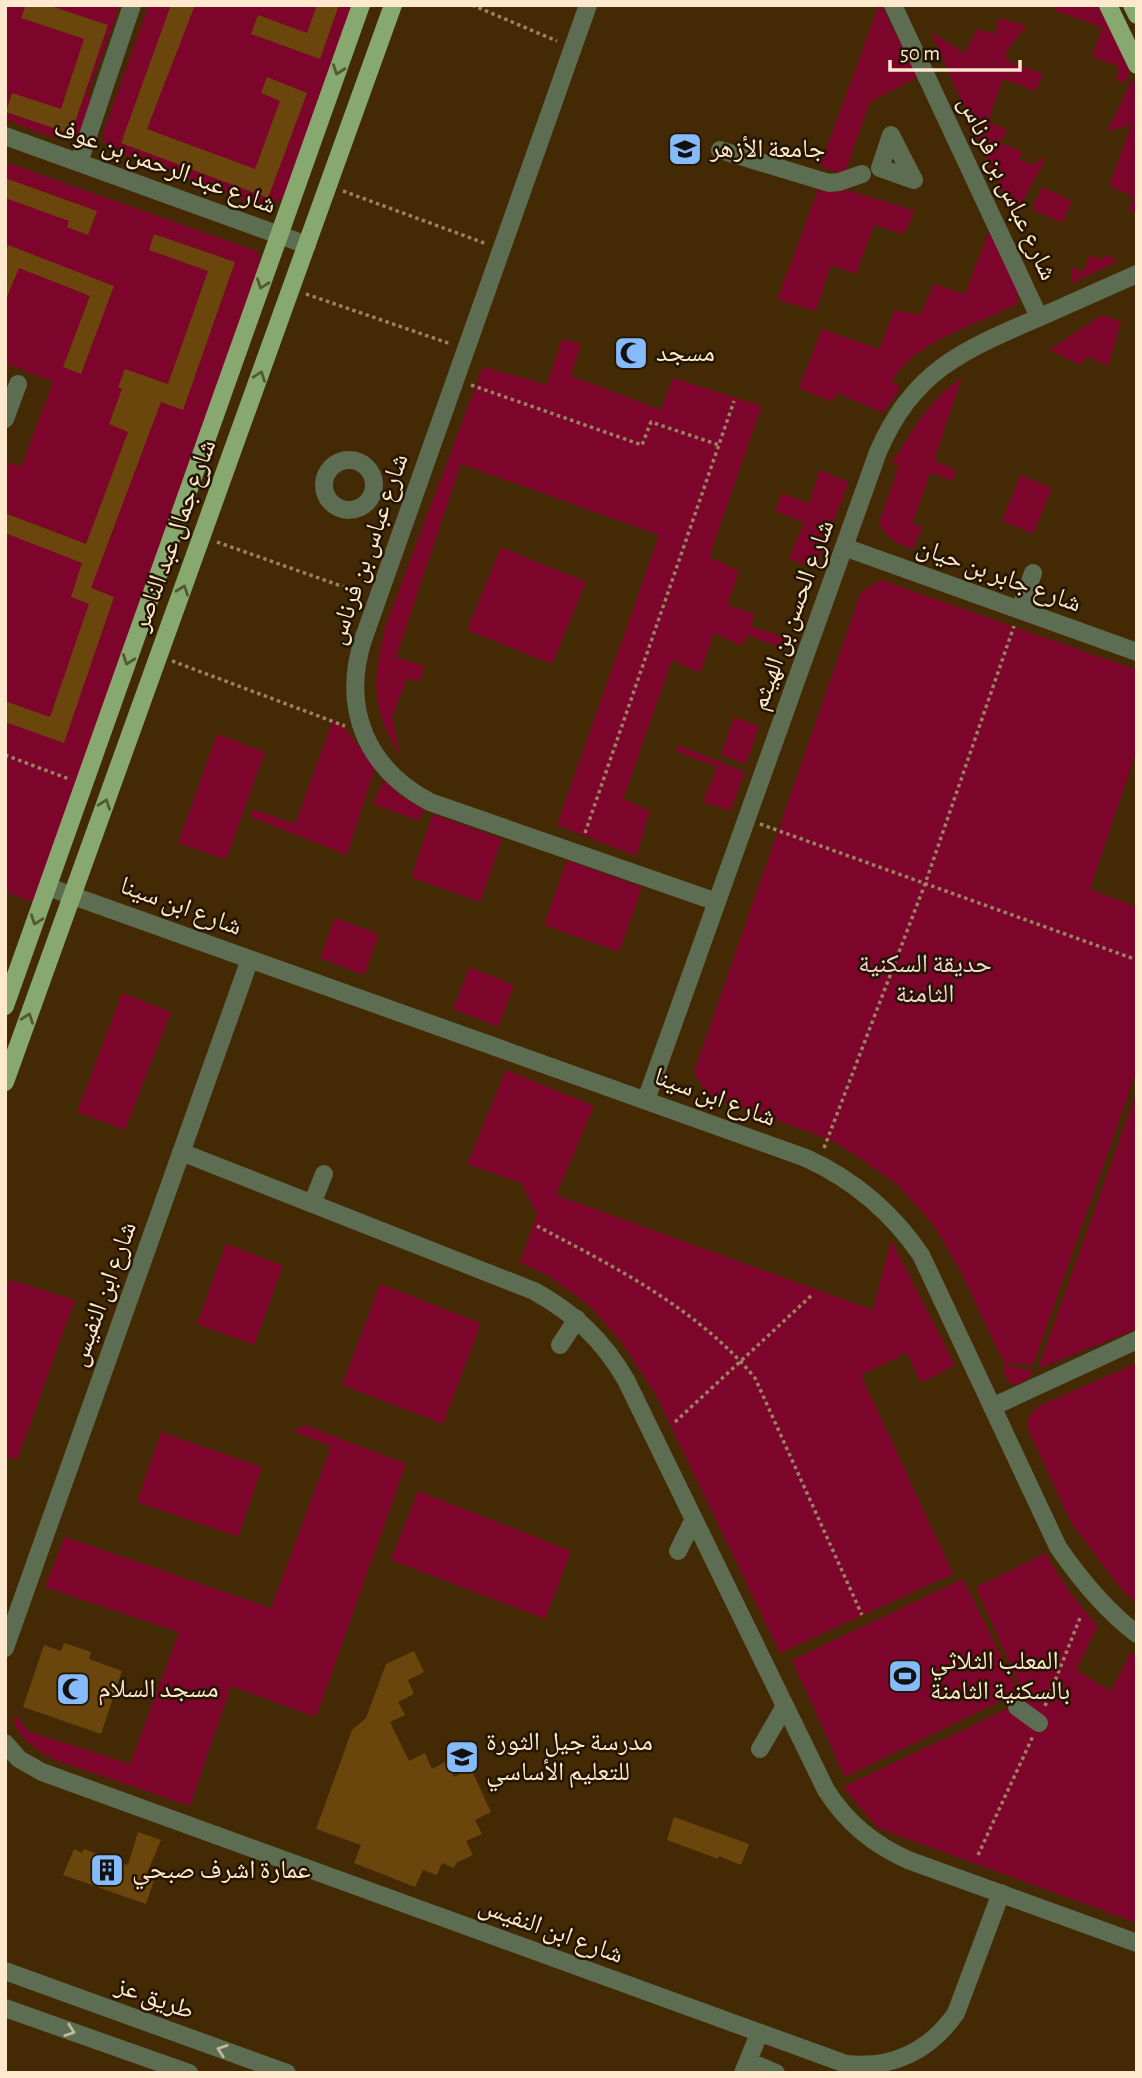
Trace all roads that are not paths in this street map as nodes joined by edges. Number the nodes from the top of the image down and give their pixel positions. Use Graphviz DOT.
graph roads {
  1 [pos="132,5"];
  2 [pos="361,5"];
  3 [pos="393,5"];
  4 [pos="588,5"];
  5 [pos="893,5"];
  6 [pos="1108,5"];
  7 [pos="1132,5"];
  8 [pos="1137,15"];
  9 [pos="1137,65"];
  10 [pos="5,136"];
  11 [pos="720,150"];
  12 [pos="79,162"];
  13 [pos="862,174"];
  14 [pos="279,235"];
  15 [pos="307,245"];
  16 [pos="1137,274"];
  17 [pos="1038,317"];
  18 [pos="18,384"];
  19 [pos="5,419"];
  20 [pos="844,547"];
  21 [pos="1032,573"];
  22 [pos="1020,610"];
  23 [pos="1137,652"];
  24 [pos="48,887"];
  25 [pos="72,896"];
  26 [pos="717,902"];
  27 [pos="250,959"];
  28 [pos="5,1006"];
  29 [pos="5,1082"];
  30 [pos="646,1100"];
  31 [pos="181,1152"];
  32 [pos="324,1174"];
  33 [pos="312,1204"];
  34 [pos="577,1319"];
  35 [pos="1137,1340"];
  36 [pos="561,1345"];
  37 [pos="992,1407"];
  38 [pos="694,1519"];
  39 [pos="678,1551"];
  40 [pos="1137,1634"];
  41 [pos="5,1647"];
  42 [pos="785,1706"];
  43 [pos="1017,1707"];
  44 [pos="1039,1723"];
  45 [pos="5,1743"];
  46 [pos="760,1749"];
  47 [pos="12,1761"];
  48 [pos="1002,1893"];
  49 [pos="1137,1942"];
  50 [pos="5,1971"];
  51 [pos="5,2008"];
  52 [pos="759,2034"];
  53 [pos="193,2040"];
  54 [pos="746,2067"];
  55 [pos="187,2072"];
  56 [pos="287,2073"];
  57 [pos="776,2073"];
  1 -- 12 [label="street"];
  2 -- 14 [label="main road, شارع جمال عبد الناصر, one-way"];
  3 -- 15 [label="main road, شارع جمال عبد الناصر"];
  4 -- 26 [label="street, شارع عباس بن فرناس"];
  5 -- 17 [label="street, شارع عباس بن فرناس"];
  6 -- 9 [label="main road"];
  7 -- 8 [label="main road"];
  10 -- 12 [label="street, شارع عبد الرحمن بن عوف"];
  11 -- 13 [label="street"];
  12 -- 14 [label="street, شارع عبد الرحمن بن عوف"];
  14 -- 15 [label="street, شارع عبد الرحمن بن عوف"];
  14 -- 24 [label="main road, شارع جمال عبد الناصر, one-way"];
  25 -- 15 [label="main road, شارع جمال عبد الناصر, one-way"];
  16 -- 17 [label="street, شارع الحسن بن الهيثم"];
  17 -- 20 [label="street, شارع الحسن بن الهيثم"];
  18 -- 19 [label="street"];
  20 -- 22 [label="street, شارع جابر بن حيان"];
  20 -- 26 [label="street, شارع الحسن بن الهيثم"];
  21 -- 22 [label="street"];
  22 -- 23 [label="street, شارع جابر بن حيان"];
  24 -- 25 [label="street, شارع ابن سينا"];
  24 -- 28 [label="main road, شارع جمال عبد الناصر, one-way"];
  25 -- 27 [label="street, شارع ابن سينا"];
  29 -- 25 [label="main road, شارع جمال عبد الناصر, one-way"];
  26 -- 30 [label="street, شارع الحسن بن الهيثم"];
  27 -- 30 [label="street, شارع ابن سينا"];
  27 -- 31 [label="street, شارع ابن النفيس"];
  30 -- 37 [label="street, شارع ابن سينا"];
  31 -- 33 [label="street"];
  31 -- 41 [label="street, شارع ابن النفيس"];
  32 -- 33 [label="street"];
  33 -- 34 [label="street"];
  34 -- 36 [label="street"];
  34 -- 38 [label="street"];
  35 -- 37 [label="street"];
  37 -- 40 [label="street, شارع ابن سينا"];
  38 -- 39 [label="street"];
  38 -- 42 [label="street"];
  42 -- 46 [label="street"];
  42 -- 48 [label="street"];
  43 -- 44 [label="street"];
  45 -- 47 [label="street, شارع ابن النفيس"];
  47 -- 52 [label="street, شارع ابن النفيس"];
  48 -- 49 [label="street"];
  48 -- 52 [label="street, شارع ابن النفيس"];
  50 -- 53 [label="street, طريق عز"];
  51 -- 55 [label="street, one-way"];
  52 -- 54 [label="street"];
  53 -- 55 [label="street"];
  56 -- 53 [label="street, طريق عز, one-way"];
  54 -- 57 [label="street"];
}
